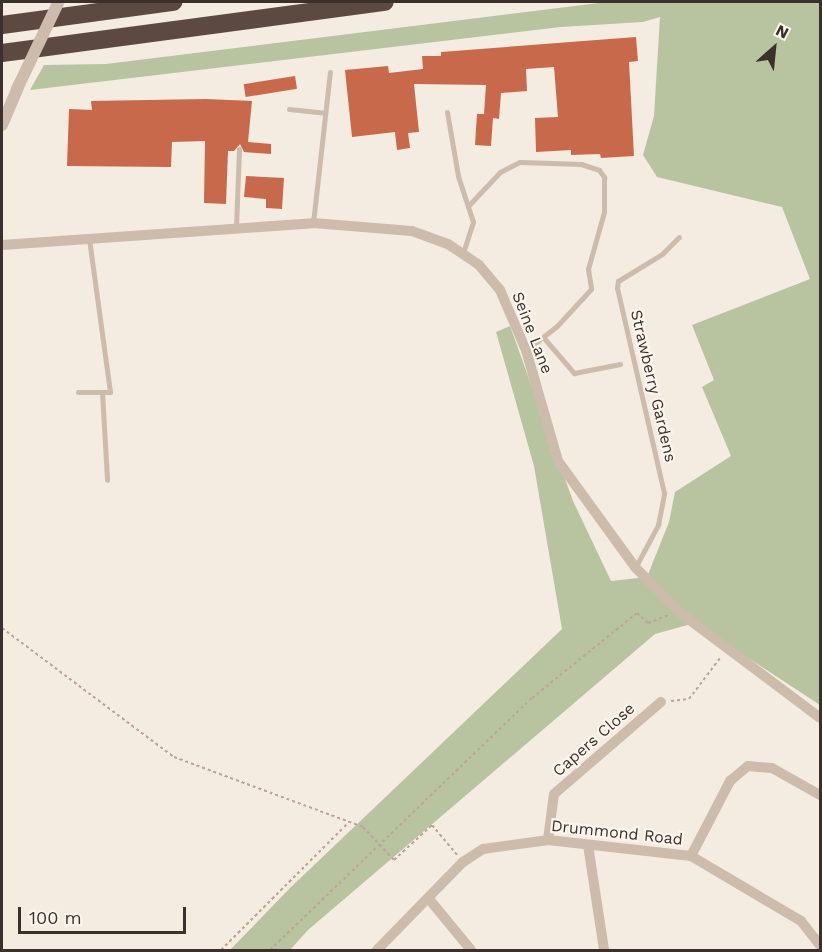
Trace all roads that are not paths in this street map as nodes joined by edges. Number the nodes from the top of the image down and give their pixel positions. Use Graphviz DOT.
graph roads {
  1 [pos="58,2"];
  2 [pos="172,2"];
  3 [pos="386,2"];
  4 [pos="2,25"];
  5 [pos="2,53"];
  6 [pos="330,72"];
  7 [pos="289,109"];
  8 [pos="447,112"];
  9 [pos="325,114"];
  10 [pos="2,125"];
  11 [pos="239,149"];
  12 [pos="468,206"];
  13 [pos="313,223"];
  14 [pos="236,227"];
  15 [pos="679,237"];
  16 [pos="89,238"];
  17 [pos="2,245"];
  18 [pos="463,252"];
  19 [pos="543,337"];
  20 [pos="526,350"];
  21 [pos="620,364"];
  22 [pos="78,392"];
  23 [pos="102,392"];
  24 [pos="107,480"];
  25 [pos="635,567"];
  26 [pos="661,702"];
  27 [pos="820,718"];
  28 [pos="820,795"];
  29 [pos="548,840"];
  30 [pos="588,845"];
  31 [pos="691,856"];
  32 [pos="429,899"];
  33 [pos="820,945"];
  34 [pos="377,951"];
  35 [pos="471,951"];
  36 [pos="604,951"];
  1 -- 10 [label="street, bridge"];
  2 -- 4 [label="highway"];
  3 -- 5 [label="highway"];
  6 -- 9 [label="lane"];
  7 -- 9 [label="lane"];
  8 -- 12 [label="lane"];
  9 -- 13 [label="lane"];
  11 -- 14 [label="lane"];
  12 -- 18 [label="lane"];
  12 -- 19 [label="lane"];
  13 -- 14 [label="street, Seine Lane"];
  13 -- 18 [label="street, Seine Lane"];
  14 -- 16 [label="street, Seine Lane"];
  15 -- 25 [label="lane, Strawberry Gardens"];
  16 -- 17 [label="street, Seine Lane"];
  16 -- 23 [label="lane"];
  18 -- 20 [label="street, Seine Lane"];
  19 -- 20 [label="lane"];
  19 -- 21 [label="lane"];
  20 -- 25 [label="street, Seine Lane"];
  22 -- 23 [label="lane"];
  23 -- 24 [label="lane"];
  25 -- 27 [label="street, Seine Lane"];
  26 -- 29 [label="street, Capers Close"];
  28 -- 31 [label="street"];
  29 -- 30 [label="street, Drummond Road"];
  29 -- 32 [label="street, Drummond Road"];
  30 -- 31 [label="street, Drummond Road"];
  30 -- 36 [label="street"];
  31 -- 33 [label="street, Drummond Road"];
  32 -- 34 [label="street, Drummond Road"];
  32 -- 35 [label="street"];
}
